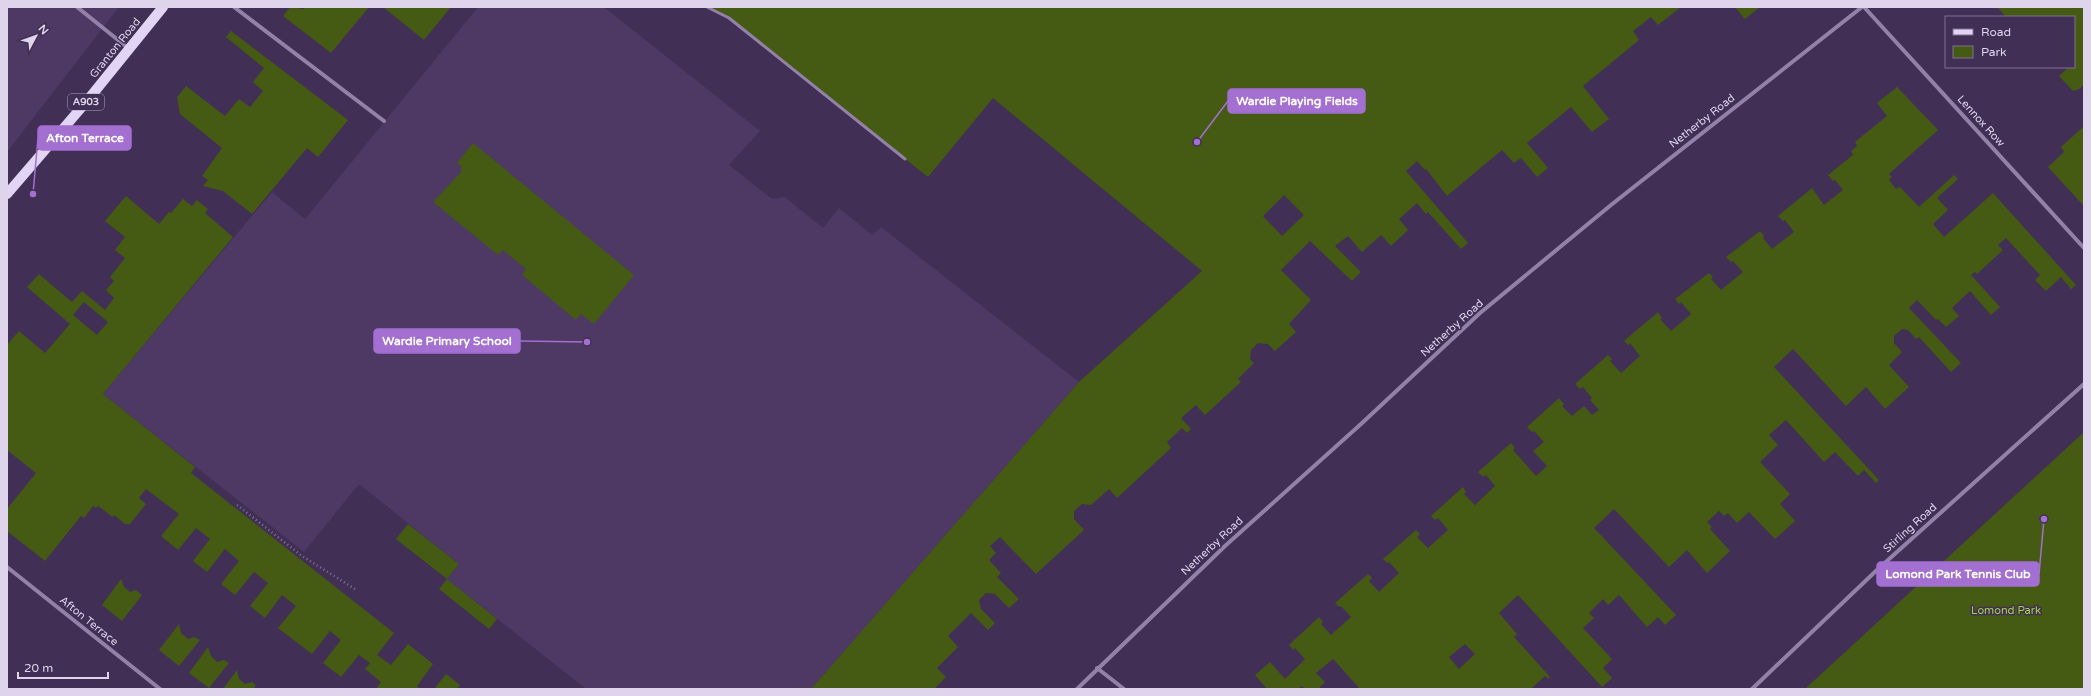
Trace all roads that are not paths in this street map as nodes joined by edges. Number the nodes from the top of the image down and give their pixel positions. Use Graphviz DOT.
graph roads {
  1 [pos="77,7"];
  2 [pos="163,7"];
  3 [pos="234,7"];
  4 [pos="707,7"];
  5 [pos="1863,7"];
  6 [pos="129,49"];
  7 [pos="384,122"];
  8 [pos="905,159"];
  9 [pos="7,194"];
  10 [pos="2084,248"];
  11 [pos="2084,384"];
  12 [pos="7,567"];
  13 [pos="1097,668"];
  14 [pos="160,689"];
  15 [pos="1077,689"];
  16 [pos="1124,689"];
  17 [pos="1752,689"];
  1 -- 6 [label="street"];
  2 -- 6 [label="main road, Granton Road / A903"];
  3 -- 7 [label="street"];
  4 -- 8 [label="lane"];
  5 -- 10 [label="street, Lennox Row"];
  5 -- 13 [label="street, Netherby Road"];
  6 -- 9 [label="main road, Granton Road / A903"];
  11 -- 17 [label="street, Stirling Road"];
  12 -- 14 [label="street, Afton Terrace"];
  13 -- 15 [label="street, Netherby Road"];
  13 -- 16 [label="street"];
}
